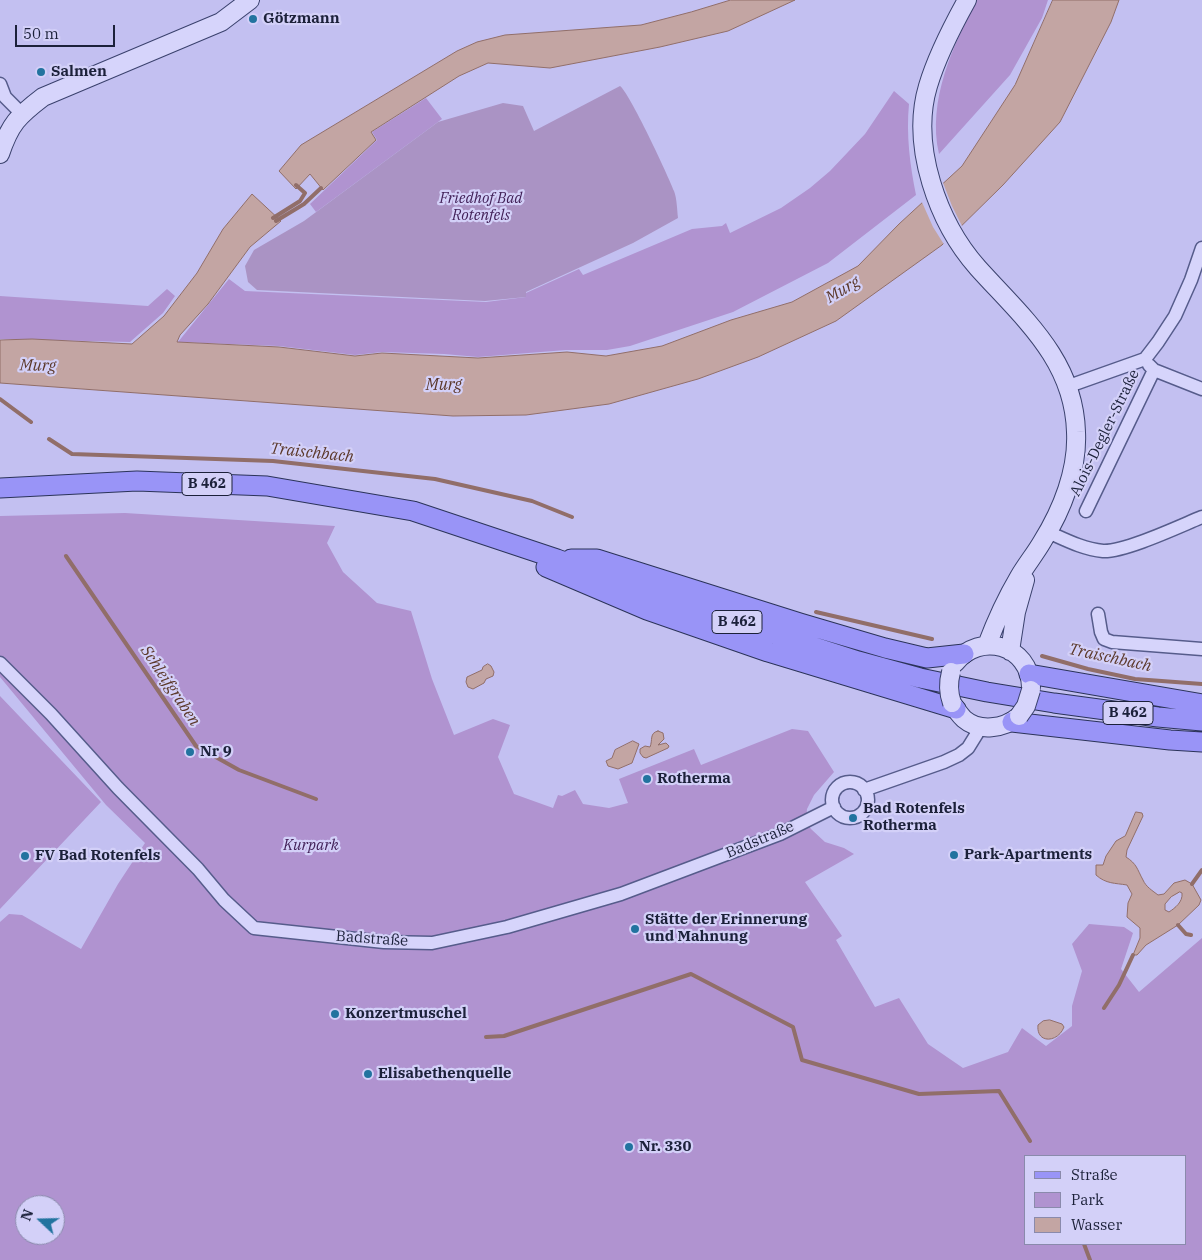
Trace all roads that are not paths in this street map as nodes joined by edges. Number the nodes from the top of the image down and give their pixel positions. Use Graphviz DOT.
graph roads {
  1 [pos="250,0"];
  2 [pos="967,0"];
  3 [pos="0,84"];
  4 [pos="22,114"];
  5 [pos="0,154"];
  6 [pos="1202,248"];
  7 [pos="1144,359"];
  8 [pos="1154,370"];
  9 [pos="1069,386"];
  10 [pos="1202,389"];
  11 [pos="0,488"];
  12 [pos="1086,510"];
  13 [pos="413,511"];
  14 [pos="1202,517"];
  15 [pos="1045,538"];
  16 [pos="557,559"];
  17 [pos="1098,614"];
  18 [pos="987,645"];
  19 [pos="1202,649"];
  20 [pos="1010,651"];
  21 [pos="964,654"];
  22 [pos="0,663"];
  23 [pos="1030,682"];
  24 [pos="1202,704"];
  25 [pos="954,706"];
  26 [pos="1015,719"];
  27 [pos="1202,721"];
  28 [pos="981,727"];
  29 [pos="1202,742"];
  30 [pos="864,790"];
  31 [pos="834,807"];
  1 -- 4 [label="street"];
  2 -- 9 [label="street"];
  3 -- 4 [label="street"];
  4 -- 5 [label="street"];
  6 -- 7 [label="street, Alois-Degler-Straße"];
  7 -- 8 [label="street, Alois-Degler-Straße"];
  7 -- 9 [label="street, Alois-Degler-Straße"];
  8 -- 10 [label="street, Alois-Degler-Straße"];
  8 -- 12 [label="street, Alois-Degler-Straße"];
  9 -- 15 [label="street"];
  11 -- 13 [label="main road, B 462"];
  13 -- 16 [label="main road, B 462"];
  13 -- 25 [label="main road"];
  14 -- 15 [label="street"];
  15 -- 18 [label="street"];
  15 -- 20 [label="street"];
  16 -- 21 [label="main road"];
  16 -- 27 [label="main road, B 462"];
  17 -- 19 [label="street"];
  18 -- 20 [label="street"];
  18 -- 21 [label="street"];
  20 -- 23 [label="street"];
  21 -- 25 [label="street, bridge"];
  22 -- 31 [label="street, Badstraße"];
  23 -- 24 [label="main road"];
  23 -- 26 [label="street, bridge"];
  25 -- 28 [label="street"];
  26 -- 28 [label="street"];
  26 -- 29 [label="main road"];
  28 -- 30 [label="street"];
  30 -- 31 [label="street"];
  30 -- 31 [label="street"];
}
